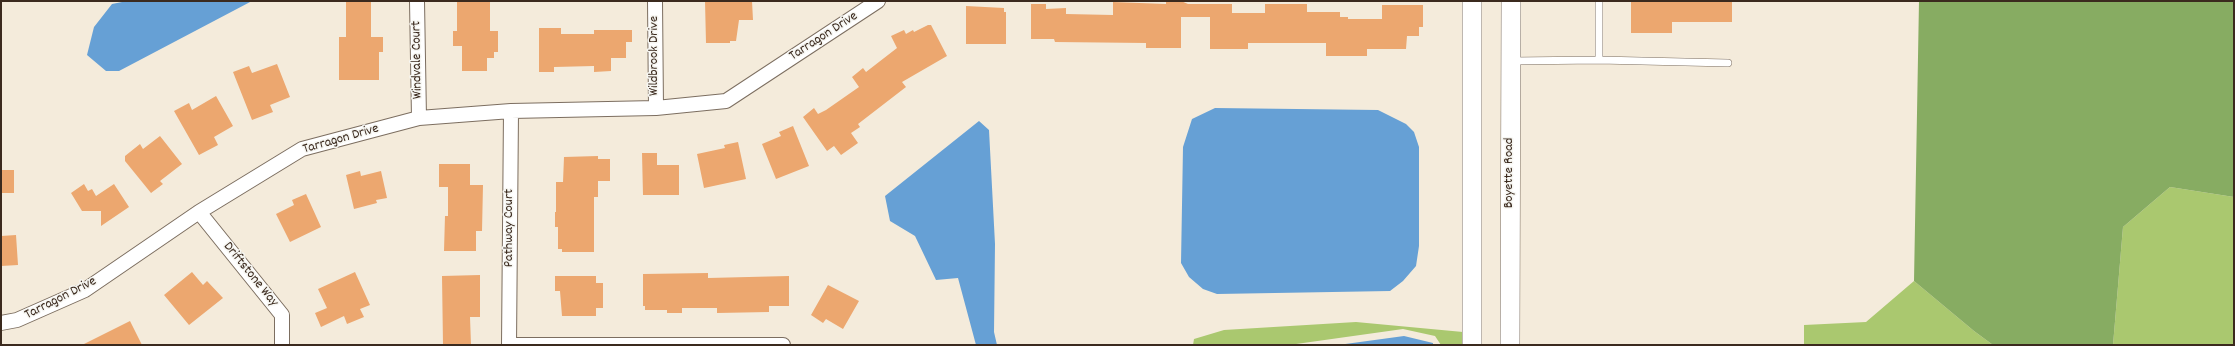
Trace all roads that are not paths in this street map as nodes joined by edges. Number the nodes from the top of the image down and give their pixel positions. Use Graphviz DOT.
graph roads {
  1 [pos="417,1"];
  2 [pos="655,1"];
  3 [pos="878,1"];
  4 [pos="1472,1"];
  5 [pos="1511,1"];
  6 [pos="1599,1"];
  7 [pos="1599,60"];
  8 [pos="1511,61"];
  9 [pos="1728,63"];
  10 [pos="769,72"];
  11 [pos="656,108"];
  12 [pos="510,111"];
  13 [pos="419,118"];
  14 [pos="199,212"];
  15 [pos="1,323"];
  16 [pos="282,345"];
  17 [pos="509,345"];
  18 [pos="783,345"];
  19 [pos="1472,345"];
  20 [pos="1510,345"];
  1 -- 13 [label="street, Windvale Court"];
  2 -- 11 [label="street, Wildbrook Drive"];
  3 -- 10 [label="street, Tarragon Drive"];
  4 -- 19 [label="main road"];
  5 -- 8 [label="main road, Boyette Road"];
  6 -- 7 [label="lane"];
  7 -- 8 [label="lane"];
  7 -- 9 [label="lane"];
  8 -- 20 [label="main road, Boyette Road"];
  10 -- 11 [label="street, Wildbrook Drive"];
  11 -- 12 [label="street, Tarragon Drive"];
  12 -- 13 [label="street, Tarragon Drive"];
  12 -- 17 [label="street, Pathway Court"];
  13 -- 14 [label="street, Tarragon Drive"];
  14 -- 15 [label="street, Tarragon Drive"];
  14 -- 16 [label="street, Driftstone Way"];
  17 -- 18 [label="street"];
}
